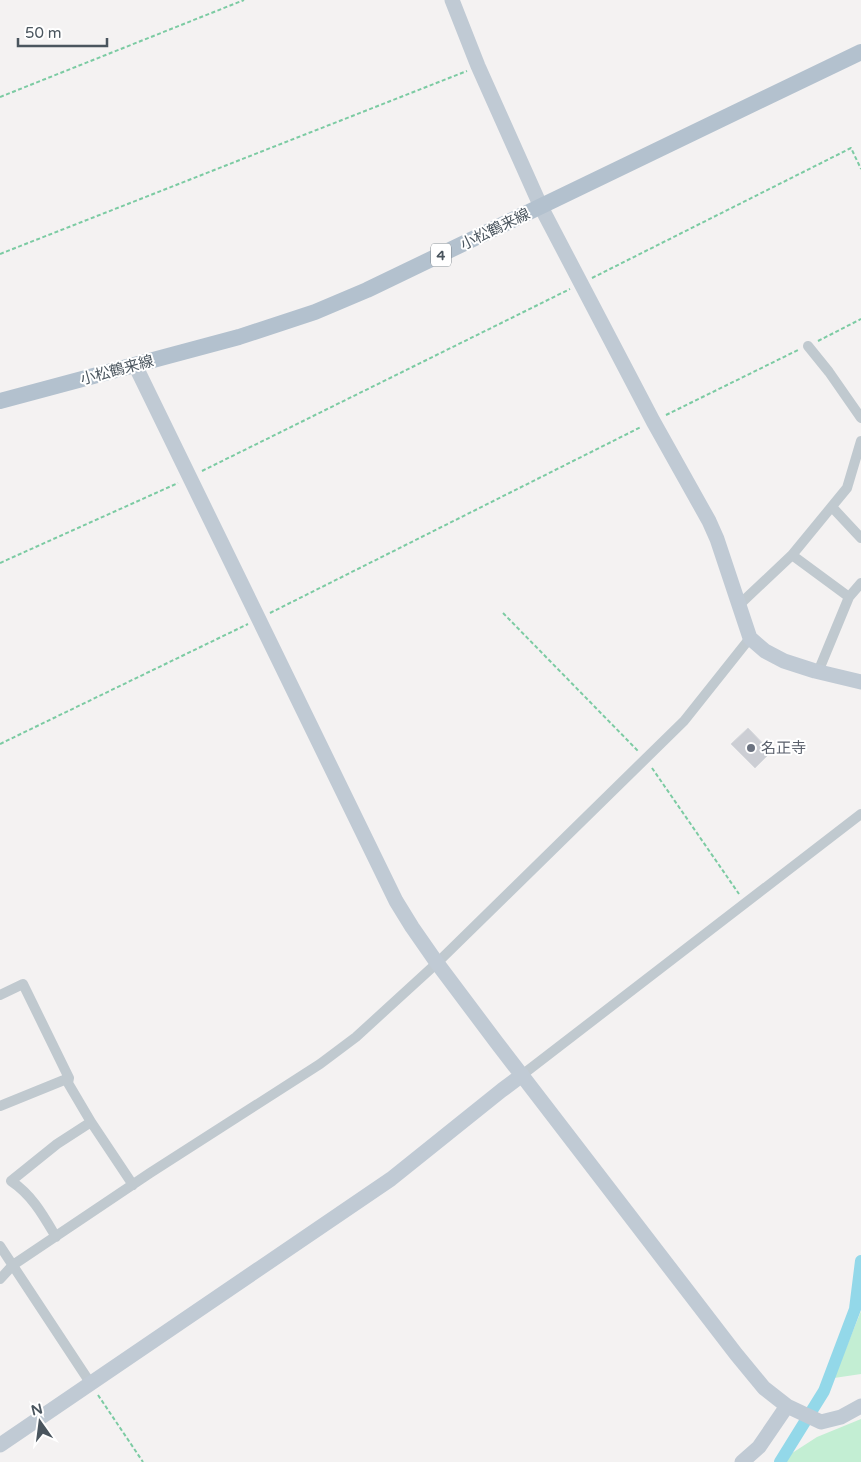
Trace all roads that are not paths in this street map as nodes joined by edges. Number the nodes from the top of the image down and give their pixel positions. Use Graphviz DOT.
graph roads {
  1 [pos="452,0"];
  2 [pos="861,52"];
  3 [pos="541,207"];
  4 [pos="808,346"];
  5 [pos="135,365"];
  6 [pos="0,401"];
  7 [pos="861,418"];
  8 [pos="861,441"];
  9 [pos="832,508"];
  10 [pos="861,538"];
  11 [pos="792,556"];
  12 [pos="861,582"];
  13 [pos="849,597"];
  14 [pos="739,605"];
  15 [pos="750,638"];
  16 [pos="818,672"];
  17 [pos="861,682"];
  18 [pos="861,814"];
  19 [pos="437,963"];
  20 [pos="0,996"];
  21 [pos="522,1075"];
  22 [pos="69,1078"];
  23 [pos="0,1106"];
  24 [pos="91,1122"];
  25 [pos="133,1185"];
  26 [pos="56,1237"];
  27 [pos="0,1246"];
  28 [pos="13,1265"];
  29 [pos="0,1279"];
  30 [pos="91,1384"];
  31 [pos="861,1406"];
  32 [pos="794,1409"];
  33 [pos="0,1446"];
  34 [pos="742,1462"];
  1 -- 3 [label="street"];
  2 -- 3 [label="main road, 小松鶴来線 / 4"];
  3 -- 5 [label="main road, 小松鶴来線 / 4"];
  3 -- 14 [label="street"];
  4 -- 7 [label="street"];
  5 -- 6 [label="main road, 小松鶴来線 / 4"];
  5 -- 19 [label="street"];
  8 -- 9 [label="street"];
  9 -- 10 [label="street"];
  9 -- 11 [label="street"];
  11 -- 13 [label="street"];
  11 -- 14 [label="street"];
  12 -- 13 [label="street"];
  13 -- 16 [label="street"];
  14 -- 15 [label="street"];
  15 -- 16 [label="street"];
  15 -- 19 [label="street"];
  16 -- 17 [label="street"];
  18 -- 21 [label="street"];
  19 -- 21 [label="street"];
  19 -- 25 [label="street"];
  20 -- 22 [label="street"];
  21 -- 30 [label="street"];
  21 -- 32 [label="street"];
  22 -- 23 [label="street"];
  22 -- 24 [label="street"];
  24 -- 25 [label="street"];
  24 -- 26 [label="street"];
  25 -- 26 [label="street"];
  26 -- 28 [label="street"];
  27 -- 28 [label="street"];
  28 -- 29 [label="street"];
  28 -- 30 [label="street"];
  30 -- 33 [label="street"];
  31 -- 32 [label="street"];
  32 -- 34 [label="street"];
}
